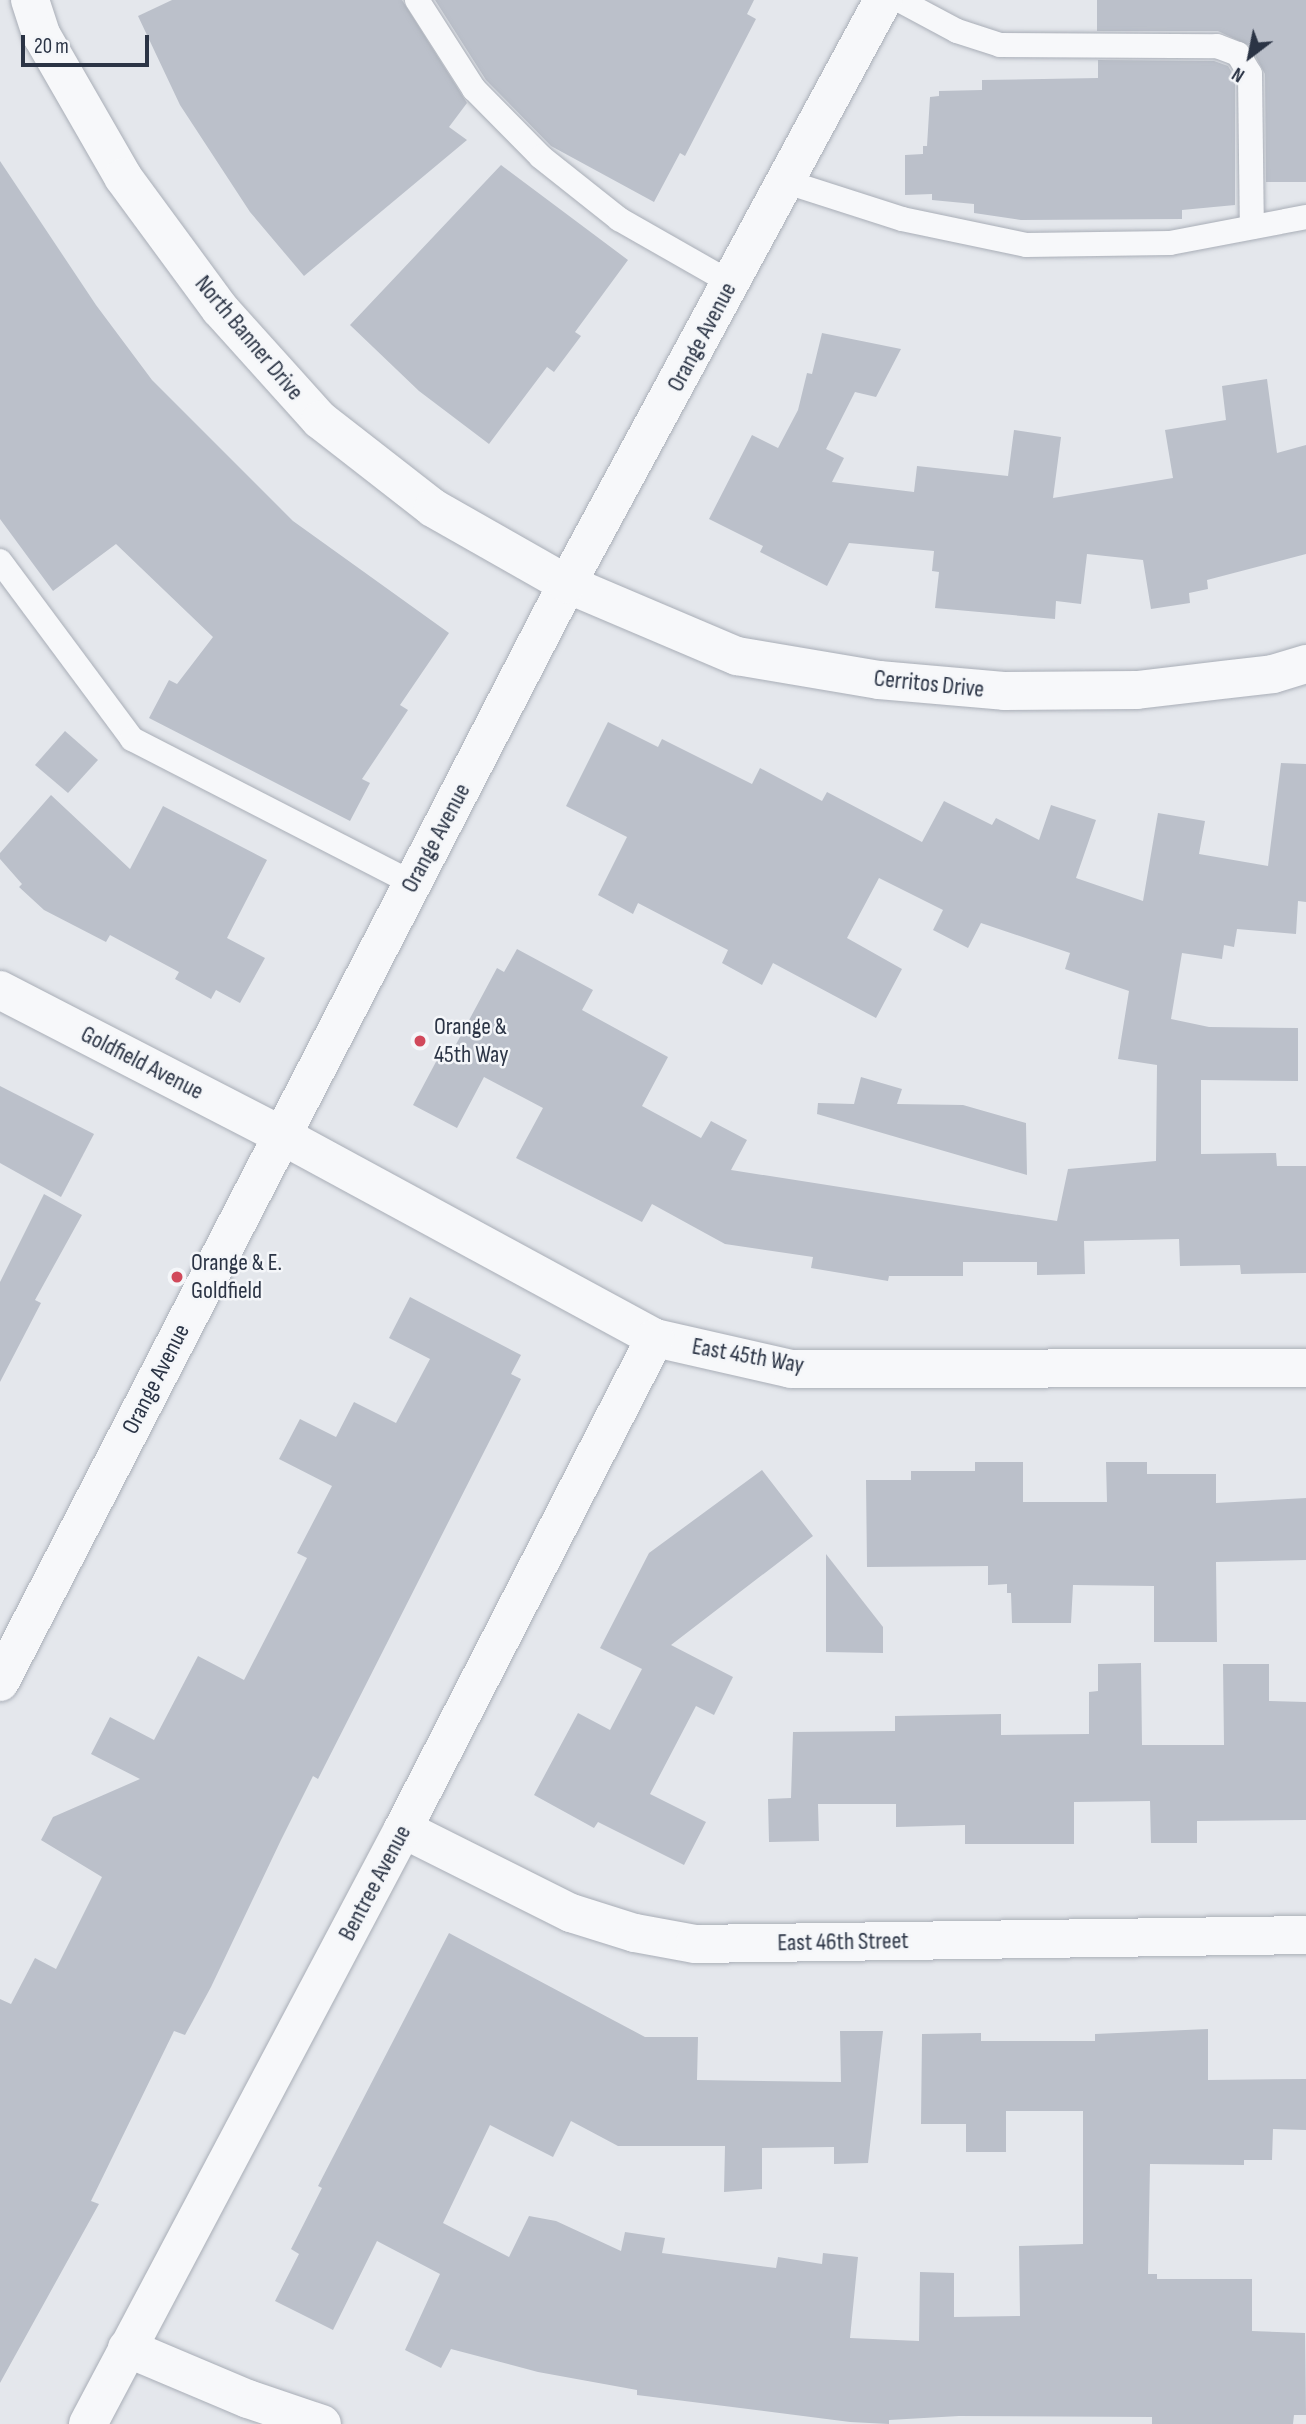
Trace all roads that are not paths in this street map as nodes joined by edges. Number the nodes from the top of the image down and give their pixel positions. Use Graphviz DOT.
graph roads {
  1 [pos="30,0"];
  2 [pos="417,0"];
  3 [pos="883,0"];
  4 [pos="899,0"];
  5 [pos="787,182"];
  6 [pos="1306,217"];
  7 [pos="1252,227"];
  8 [pos="732,283"];
  9 [pos="0,561"];
  10 [pos="567,584"];
  11 [pos="1306,664"];
  12 [pos="412,883"];
  13 [pos="0,990"];
  14 [pos="284,1136"];
  15 [pos="655,1338"];
  16 [pos="1306,1368"];
  17 [pos="0,1682"];
  18 [pos="403,1829"];
  19 [pos="1306,1935"];
  20 [pos="127,2348"];
  21 [pos="88,2424"];
  22 [pos="322,2424"];
  1 -- 10 [label="street, North Banner Drive"];
  2 -- 8 [label="lane"];
  3 -- 5 [label="street, Orange Avenue"];
  4 -- 7 [label="lane"];
  5 -- 7 [label="lane"];
  5 -- 8 [label="street, Orange Avenue"];
  6 -- 7 [label="lane"];
  8 -- 10 [label="street, Orange Avenue"];
  9 -- 12 [label="lane"];
  10 -- 11 [label="street, Cerritos Drive"];
  10 -- 12 [label="street, Orange Avenue"];
  12 -- 14 [label="street, Orange Avenue"];
  13 -- 14 [label="street, Goldfield Avenue"];
  14 -- 15 [label="street, East 45th Way"];
  14 -- 17 [label="street, Orange Avenue"];
  15 -- 16 [label="street, East 45th Way"];
  15 -- 18 [label="street, Bentree Avenue"];
  18 -- 19 [label="street, East 46th Street"];
  18 -- 20 [label="street, Bentree Avenue"];
  20 -- 21 [label="street, Bentree Avenue"];
  20 -- 22 [label="street"];
}
